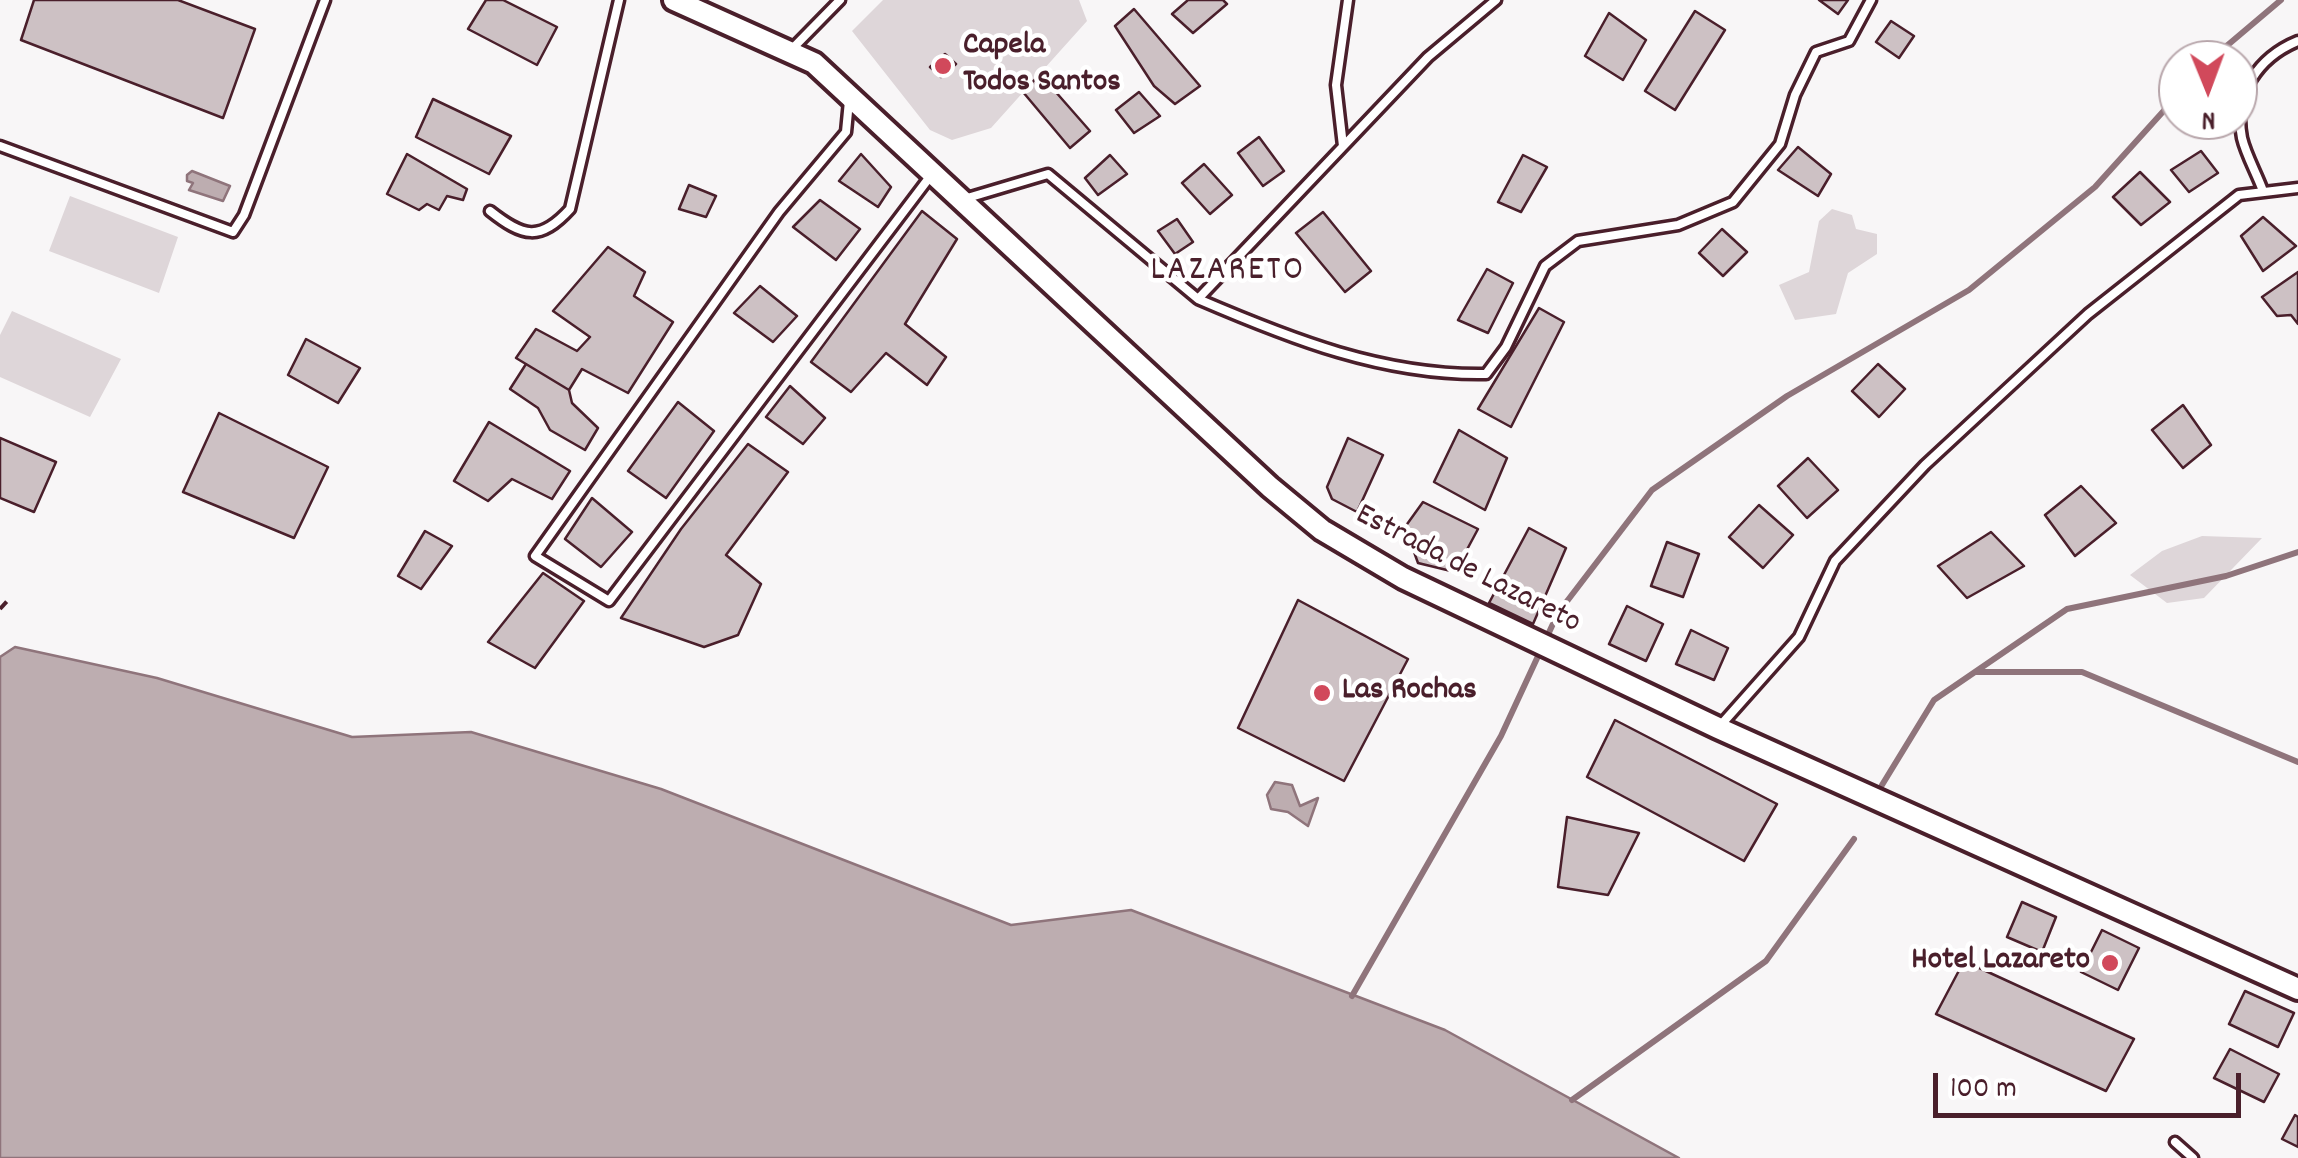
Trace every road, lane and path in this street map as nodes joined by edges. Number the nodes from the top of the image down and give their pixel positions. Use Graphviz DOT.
graph roads {
  1 [pos="325,0"];
  2 [pos="619,0"];
  3 [pos="674,0"];
  4 [pos="840,0"];
  5 [pos="1348,0"];
  6 [pos="1496,0"];
  7 [pos="1871,0"];
  8 [pos="2298,41"];
  9 [pos="791,50"];
  10 [pos="844,90"];
  11 [pos="0,146"];
  12 [pos="1343,146"];
  13 [pos="932,174"];
  14 [pos="2298,188"];
  15 [pos="2263,191"];
  16 [pos="960,200"];
  17 [pos="490,210"];
  18 [pos="1198,299"];
  19 [pos="9,599"];
  20 [pos="0,609"];
  21 [pos="1718,728"];
  22 [pos="2298,990"];
  23 [pos="2175,1142"];
  24 [pos="2192,1158"];
  1 -- 11 [label="lane"];
  2 -- 17 [label="lane"];
  3 -- 9 [label="street, Estrada de Lazareto"];
  4 -- 9 [label="lane"];
  5 -- 12 [label="lane"];
  6 -- 12 [label="lane"];
  7 -- 18 [label="lane"];
  8 -- 15 [label="lane"];
  9 -- 10 [label="street, Estrada de Lazareto"];
  10 -- 13 [label="street, Estrada de Lazareto"];
  10 -- 13 [label="lane"];
  12 -- 18 [label="lane"];
  13 -- 16 [label="street, Estrada de Lazareto"];
  14 -- 15 [label="lane"];
  15 -- 21 [label="lane"];
  16 -- 18 [label="lane"];
  16 -- 21 [label="street, Estrada de Lazareto"];
  19 -- 20 [label="path"];
  21 -- 22 [label="street, Estrada de Lazareto"];
  23 -- 24 [label="lane"];
}
